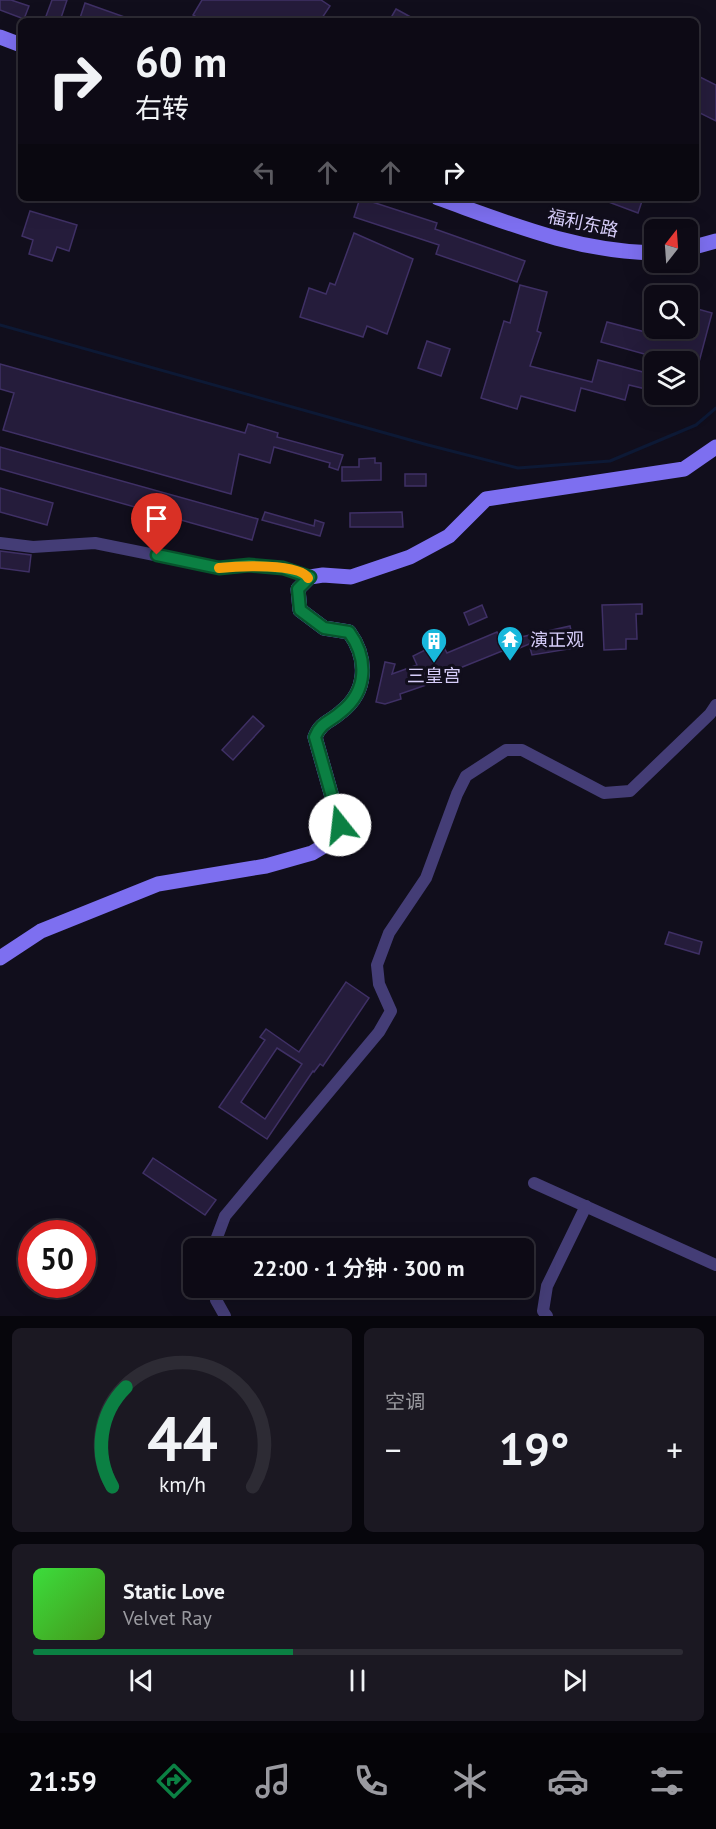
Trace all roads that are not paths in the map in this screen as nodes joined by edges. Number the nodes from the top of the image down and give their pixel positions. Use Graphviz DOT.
graph roads {
  1 [pos="0,37"];
  2 [pos="18,44"];
  3 [pos="446,201"];
  4 [pos="716,241"];
  5 [pos="698,246"];
  6 [pos="644,253"];
  7 [pos="716,447"];
  8 [pos="0,543"];
  9 [pos="310,577"];
  10 [pos="716,705"];
  11 [pos="0,958"];
  12 [pos="534,1183"];
  13 [pos="585,1206"];
  14 [pos="217,1238"];
  15 [pos="716,1265"];
  16 [pos="216,1298"];
  17 [pos="225,1316"];
  18 [pos="547,1316"];
  1 -- 2 [label="main road"];
  3 -- 6 [label="main road, 福利东路"];
  4 -- 5 [label="main road"];
  7 -- 9 [label="main road"];
  8 -- 9 [label="street"];
  9 -- 11 [label="main road"];
  10 -- 14 [label="street"];
  12 -- 13 [label="street"];
  13 -- 15 [label="street"];
  13 -- 18 [label="street"];
  16 -- 17 [label="street"];
}
